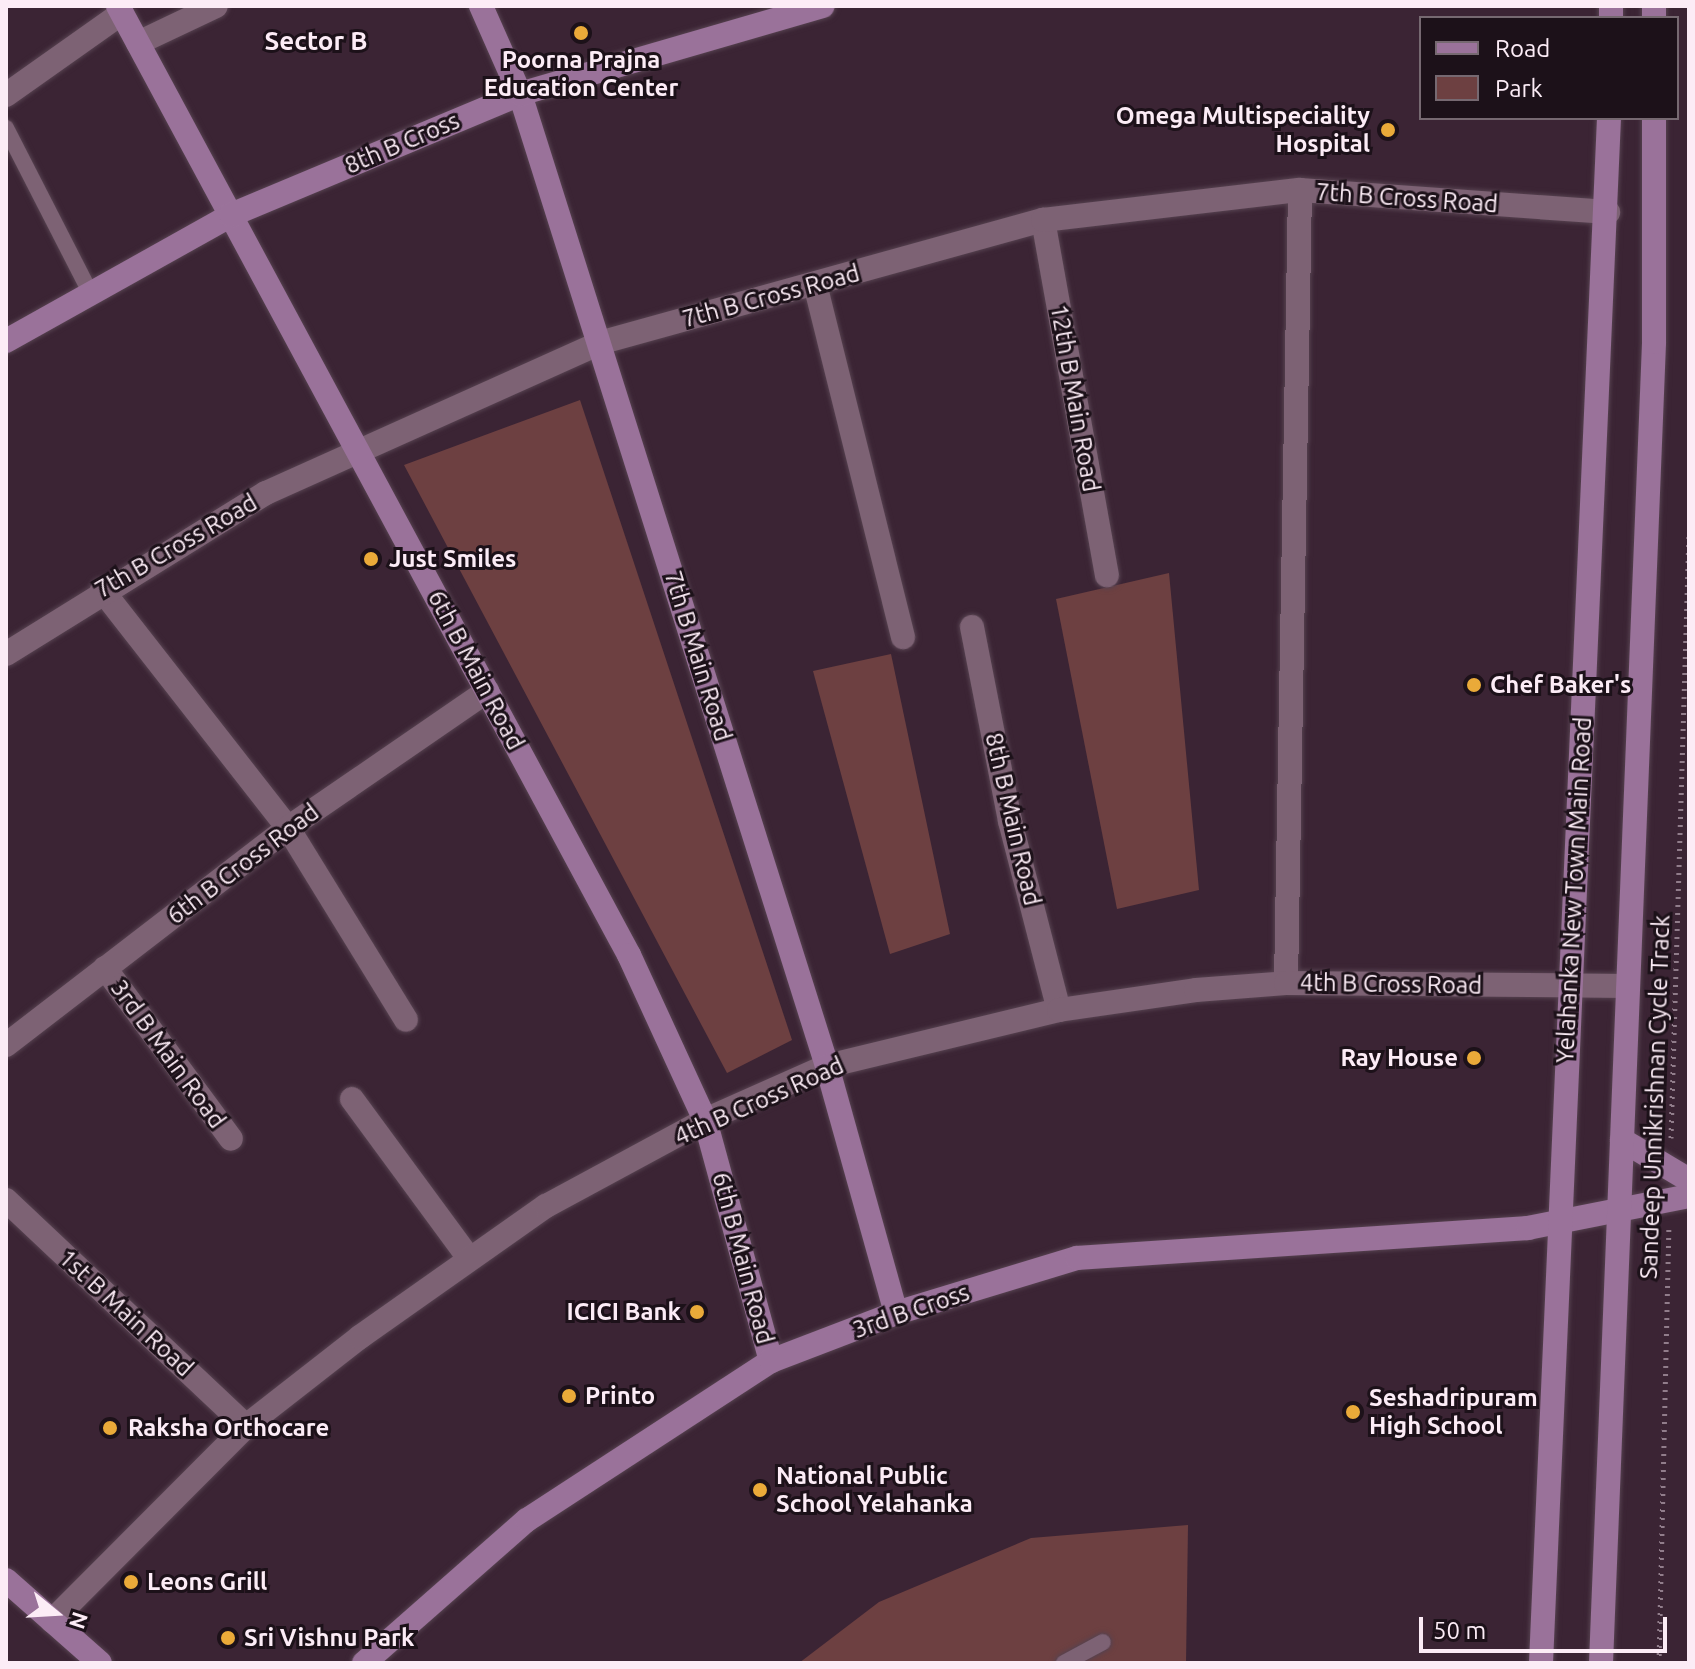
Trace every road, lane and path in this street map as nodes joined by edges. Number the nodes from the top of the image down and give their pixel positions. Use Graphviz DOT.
graph roads {
  1 [pos="216,6"];
  2 [pos="481,6"];
  3 [pos="822,6"];
  4 [pos="120,9"];
  5 [pos="138,43"];
  6 [pos="520,94"];
  7 [pos="6,95"];
  8 [pos="1609,120"];
  9 [pos="1654,120"];
  10 [pos="6,128"];
  11 [pos="1300,190"];
  12 [pos="1608,212"];
  13 [pos="231,215"];
  14 [pos="1043,220"];
  15 [pos="815,284"];
  16 [pos="91,294"];
  17 [pos="6,341"];
  18 [pos="599,343"];
  19 [pos="356,448"];
  20 [pos="1689,531"];
  21 [pos="1107,575"];
  22 [pos="102,590"];
  23 [pos="972,627"];
  24 [pos="903,637"];
  25 [pos="6,654"];
  26 [pos="487,691"];
  27 [pos="288,828"];
  28 [pos="105,968"];
  29 [pos="1286,983"];
  30 [pos="1628,986"];
  31 [pos="1568,987"];
  32 [pos="1059,1010"];
  33 [pos="406,1020"];
  34 [pos="6,1045"];
  35 [pos="827,1066"];
  36 [pos="352,1099"];
  37 [pos="705,1120"];
  38 [pos="231,1139"];
  39 [pos="1622,1140"];
  40 [pos="1679,1175"];
  41 [pos="1679,1198"];
  42 [pos="6,1200"];
  43 [pos="1619,1214"];
  44 [pos="1557,1222"];
  45 [pos="469,1258"];
  46 [pos="896,1313"];
  47 [pos="771,1361"];
  48 [pos="246,1426"];
  49 [pos="6,1580"];
  50 [pos="52,1621"];
  51 [pos="1103,1642"];
  52 [pos="100,1663"];
  53 [pos="364,1663"];
  54 [pos="1064,1663"];
  55 [pos="1541,1663"];
  56 [pos="1601,1663"];
  57 [pos="1659,1663"];
  1 -- 5 [label="street"];
  2 -- 6 [label="street, 7th B Main Road"];
  3 -- 6 [label="street, 8th B Cross"];
  4 -- 5 [label="street, 6th B Main Road"];
  4 -- 7 [label="street"];
  5 -- 13 [label="street, 6th B Main Road"];
  6 -- 13 [label="street, 8th B Cross"];
  6 -- 18 [label="street, 7th B Main Road"];
  8 -- 12 [label="street, Yelahanka New Town Main Road"];
  9 -- 30 [label="street"];
  10 -- 16 [label="lane"];
  11 -- 12 [label="street, 7th B Cross Road"];
  11 -- 14 [label="street, 7th B Cross Road"];
  11 -- 29 [label="street"];
  12 -- 31 [label="street, Yelahanka New Town Main Road"];
  13 -- 16 [label="street, 8th B Cross"];
  13 -- 19 [label="street, 6th B Main Road"];
  14 -- 15 [label="street, 7th B Cross Road"];
  14 -- 21 [label="street, 12th B Main Road"];
  15 -- 18 [label="street, 7th B Cross Road"];
  15 -- 24 [label="street"];
  16 -- 17 [label="street, 8th B Cross"];
  18 -- 19 [label="street, 7th B Cross Road"];
  18 -- 35 [label="street, 7th B Main Road"];
  19 -- 22 [label="street, 7th B Cross Road"];
  19 -- 26 [label="street, 6th B Main Road"];
  20 -- 40 [label="path, Sandeep Unnikrishnan Cycle Track"];
  22 -- 25 [label="street, 7th B Cross Road"];
  22 -- 27 [label="street"];
  23 -- 32 [label="street, 8th B Main Road"];
  26 -- 27 [label="street, 6th B Cross Road"];
  26 -- 37 [label="street, 6th B Main Road"];
  27 -- 28 [label="street, 6th B Cross Road"];
  27 -- 33 [label="street"];
  28 -- 34 [label="street, 6th B Cross Road"];
  28 -- 38 [label="street, 3rd B Main Road"];
  29 -- 31 [label="street, 4th B Cross Road"];
  29 -- 32 [label="street, 4th B Cross Road"];
  30 -- 31 [label="street, 4th B Cross Road"];
  30 -- 39 [label="street"];
  31 -- 44 [label="street, Yelahanka New Town Main Road"];
  32 -- 35 [label="street, 4th B Cross Road"];
  35 -- 37 [label="street, 4th B Cross Road"];
  35 -- 46 [label="street, 7th B Main Road"];
  36 -- 45 [label="street"];
  37 -- 45 [label="street, 4th B Cross Road"];
  37 -- 47 [label="street, 6th B Main Road"];
  39 -- 40 [label="street"];
  39 -- 43 [label="street"];
  41 -- 43 [label="street, 3rd B Cross"];
  41 -- 57 [label="path, Sandeep Unnikrishnan Cycle Track"];
  42 -- 48 [label="street, 1st B Main Road"];
  43 -- 44 [label="street, 3rd B Cross"];
  43 -- 56 [label="street"];
  44 -- 46 [label="street, 3rd B Cross"];
  44 -- 55 [label="street, Yelahanka New Town Main Road"];
  45 -- 48 [label="street, 4th B Cross Road"];
  46 -- 47 [label="street, 3rd B Cross"];
  47 -- 53 [label="street, 3rd B Cross"];
  48 -- 50 [label="street, 4th B Cross Road"];
  49 -- 50 [label="street"];
  50 -- 52 [label="street"];
  51 -- 54 [label="lane"];
}
